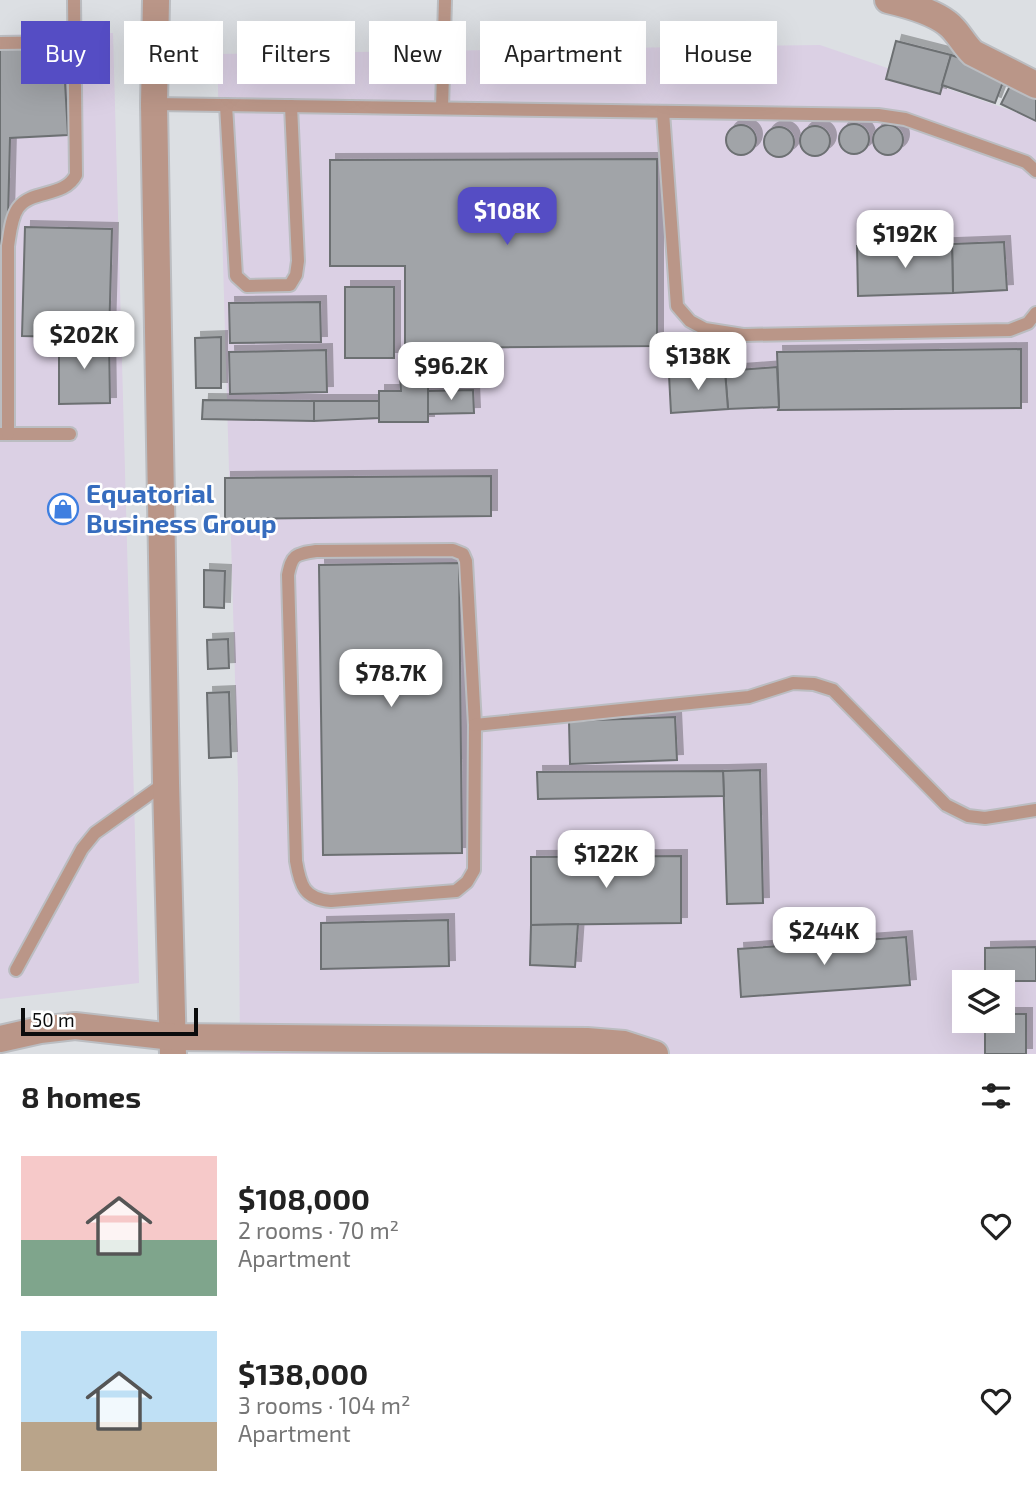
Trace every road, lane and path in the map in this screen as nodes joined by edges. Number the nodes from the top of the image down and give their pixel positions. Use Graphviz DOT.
graph roads {
  1 [pos="74,0"];
  2 [pos="156,0"];
  3 [pos="445,0"];
  4 [pos="888,0"];
  5 [pos="74,21"];
  6 [pos="0,43"];
  7 [pos="21,43"];
  8 [pos="75,84"];
  9 [pos="1036,85"];
  10 [pos="154,104"];
  11 [pos="226,105"];
  12 [pos="291,106"];
  13 [pos="442,108"];
  14 [pos="663,111"];
  15 [pos="1036,171"];
  16 [pos="1036,313"];
  17 [pos="70,433"];
  18 [pos="4,434"];
  19 [pos="475,725"];
  20 [pos="166,783"];
  21 [pos="1036,810"];
  22 [pos="16,970"];
  23 [pos="0,1039"];
  24 [pos="173,1045"];
  25 [pos="260,1046"];
  26 [pos="586,1048"];
  27 [pos="655,1054"];
  1 -- 5 [label="lane"];
  2 -- 10 [label="street"];
  3 -- 13 [label="lane"];
  4 -- 9 [label="street"];
  6 -- 7 [label="lane"];
  8 -- 18 [label="lane"];
  10 -- 11 [label="lane"];
  10 -- 20 [label="street"];
  11 -- 12 [label="lane"];
  11 -- 12 [label="lane"];
  12 -- 13 [label="lane"];
  13 -- 14 [label="lane"];
  14 -- 15 [label="lane"];
  14 -- 16 [label="lane"];
  17 -- 18 [label="lane"];
  19 -- 19 [label="lane"];
  19 -- 21 [label="lane"];
  20 -- 22 [label="lane"];
  20 -- 24 [label="street"];
  23 -- 24 [label="street"];
  24 -- 25 [label="street"];
  25 -- 26 [label="street"];
  26 -- 27 [label="street"];
}
